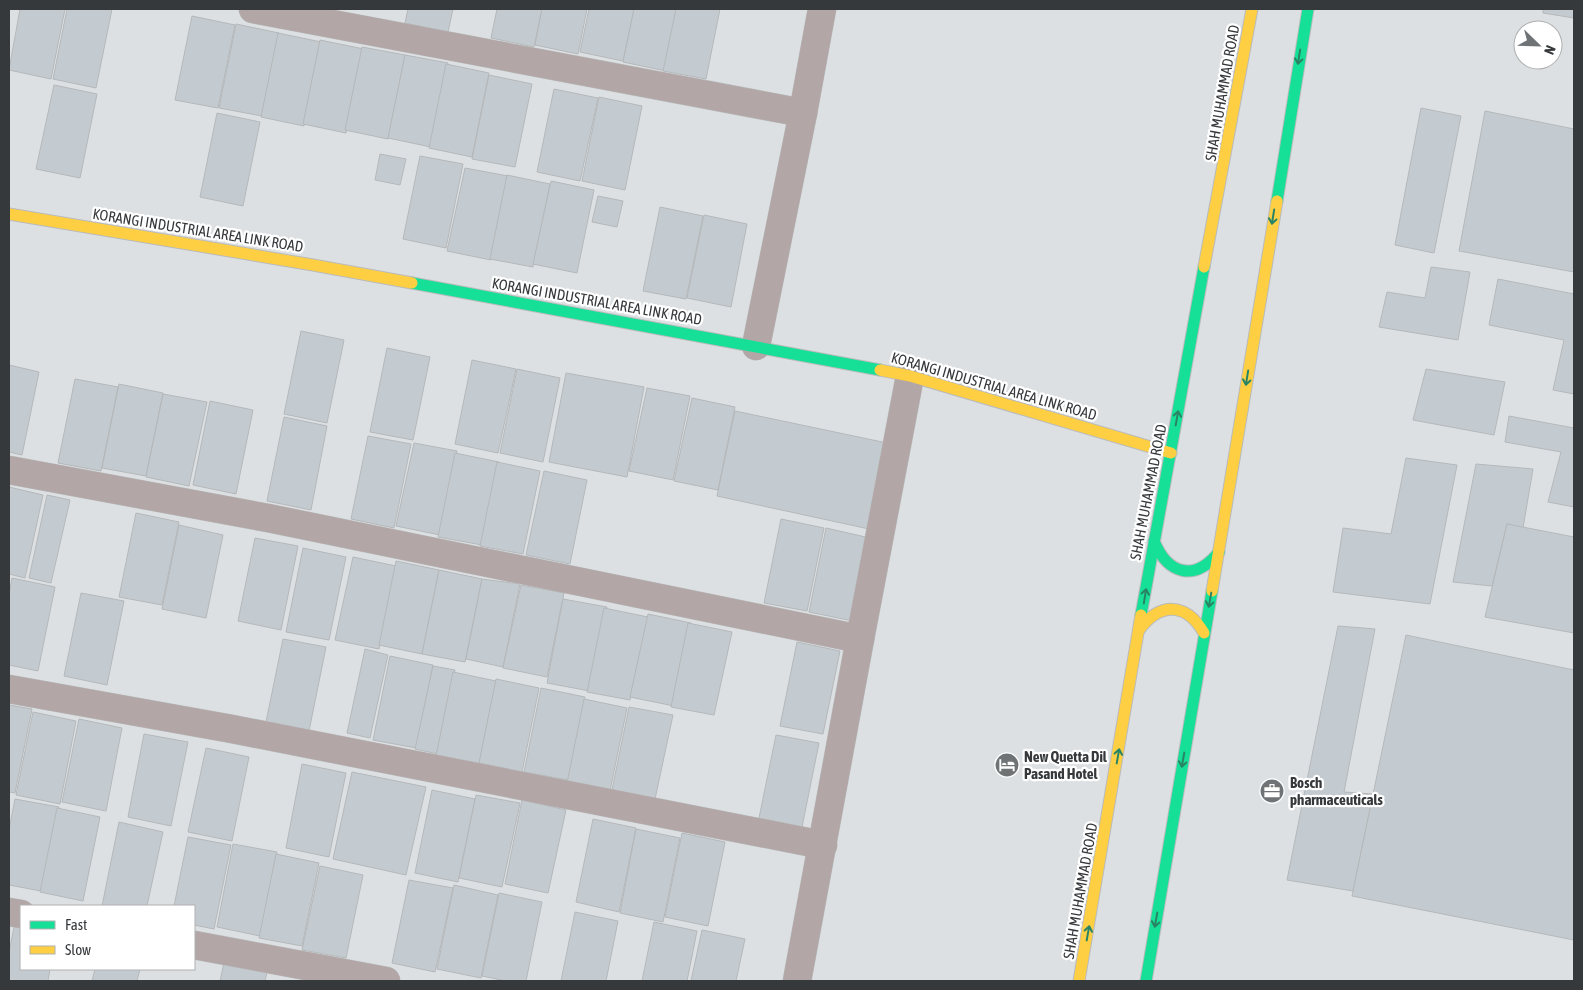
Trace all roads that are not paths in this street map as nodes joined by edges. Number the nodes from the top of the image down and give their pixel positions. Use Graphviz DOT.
graph roads {
  1 [pos="253,9"];
  2 [pos="822,9"];
  3 [pos="1252,9"];
  4 [pos="1308,9"];
  5 [pos="803,113"];
  6 [pos="9,214"];
  7 [pos="756,346"];
  8 [pos="910,376"];
  9 [pos="1171,453"];
  10 [pos="9,470"];
  11 [pos="1154,540"];
  12 [pos="1219,552"];
  13 [pos="1139,630"];
  14 [pos="1204,633"];
  15 [pos="860,639"];
  16 [pos="9,689"];
  17 [pos="823,845"];
  18 [pos="195,946"];
  19 [pos="386,981"];
  20 [pos="797,981"];
  21 [pos="1079,981"];
  22 [pos="1146,981"];
  1 -- 5 [label="street"];
  2 -- 5 [label="street"];
  9 -- 3 [label="main road, SHAH MUHAMMAD ROAD, one-way"];
  4 -- 12 [label="main road, one-way"];
  5 -- 7 [label="street"];
  6 -- 7 [label="main road, KORANGI INDUSTRIAL AREA LINK ROAD"];
  7 -- 8 [label="main road, KORANGI INDUSTRIAL AREA LINK ROAD"];
  8 -- 9 [label="main road, KORANGI INDUSTRIAL AREA LINK ROAD"];
  8 -- 15 [label="street"];
  9 -- 11 [label="main road, SHAH MUHAMMAD ROAD"];
  10 -- 15 [label="street"];
  11 -- 12 [label="main road"];
  13 -- 11 [label="main road, SHAH MUHAMMAD ROAD, one-way"];
  12 -- 14 [label="main road, one-way"];
  13 -- 14 [label="main road"];
  21 -- 13 [label="main road, SHAH MUHAMMAD ROAD, one-way"];
  14 -- 22 [label="main road, one-way"];
  15 -- 17 [label="street"];
  16 -- 17 [label="street"];
  17 -- 20 [label="street"];
  18 -- 19 [label="street"];
}
